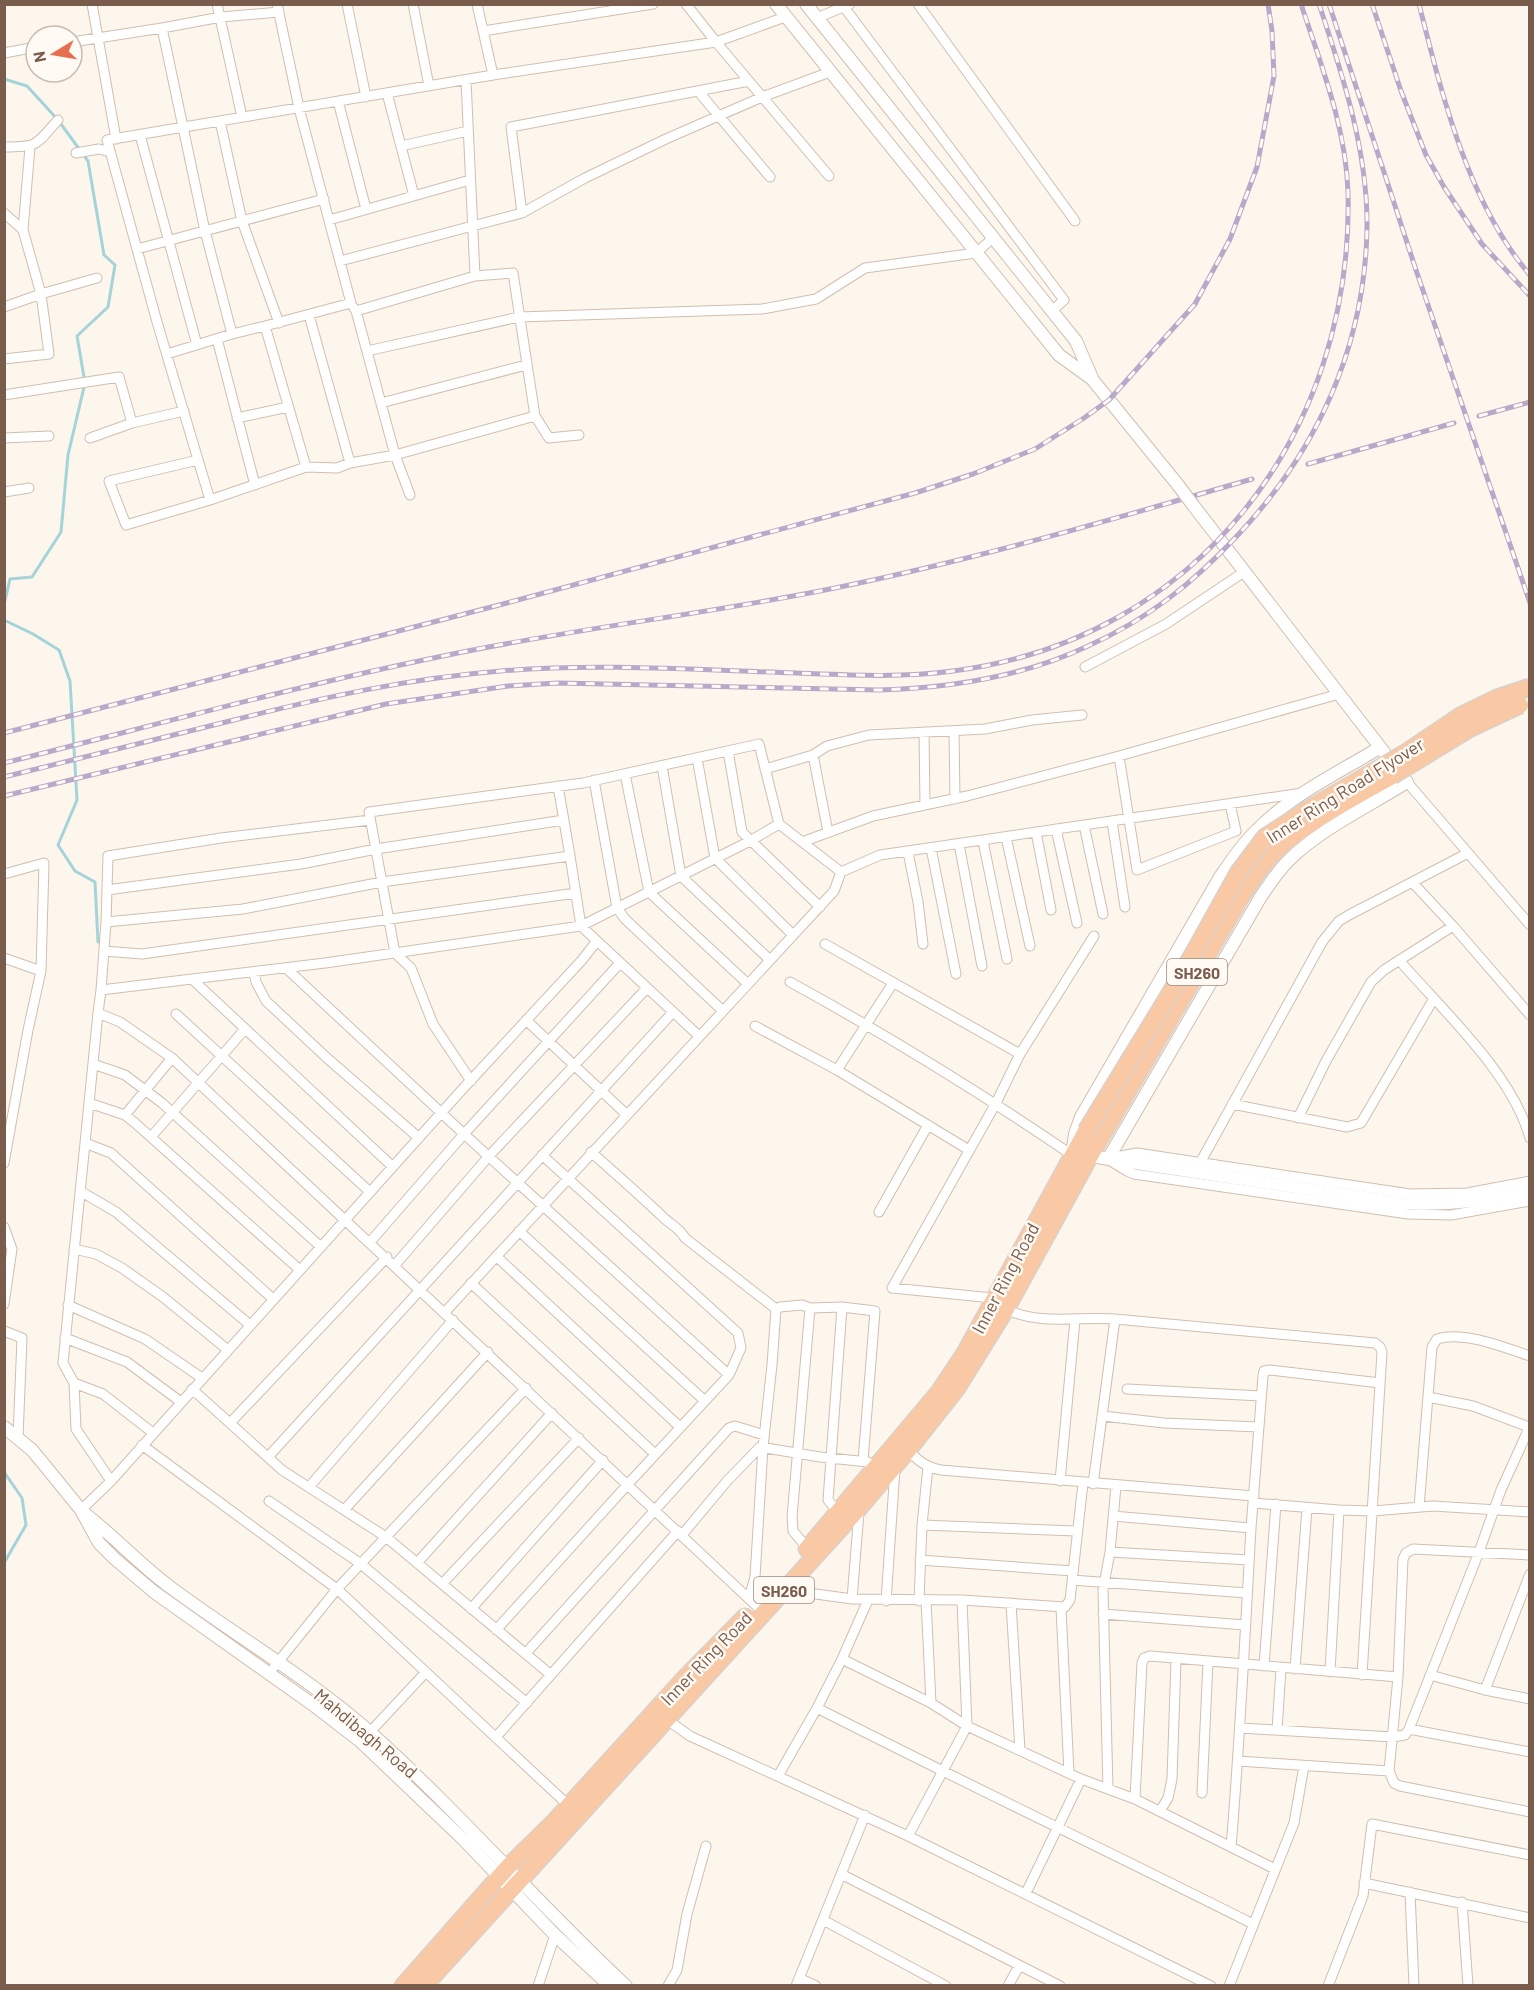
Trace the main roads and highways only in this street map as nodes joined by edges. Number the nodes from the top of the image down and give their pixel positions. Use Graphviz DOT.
graph roads {
  1 [pos="1530,687"];
  2 [pos="1530,702"];
  3 [pos="1093,1136"];
  4 [pos="1072,1155"];
  5 [pos="1090,1156"];
  6 [pos="880,1462"];
  7 [pos="756,1605"];
  8 [pos="403,1986"];
  9 [pos="424,1986"];
  1 -- 3 [label="highway, Inner Ring Road Flyover, bridge"];
  2 -- 3 [label="highway, Inner Ring Road Flyover / SH260, bridge"];
  3 -- 4 [label="highway, Inner Ring Road Flyover"];
  3 -- 5 [label="highway, Inner Ring Road Flyover / SH260"];
  4 -- 6 [label="highway, Inner Ring Road"];
  5 -- 6 [label="highway, Inner Ring Road / SH260"];
  6 -- 7 [label="highway, Inner Ring Road"];
  6 -- 7 [label="highway, Inner Ring Road / SH260"];
  7 -- 8 [label="highway, Inner Ring Road"];
  7 -- 9 [label="highway, Inner Ring Road / SH260"];
}
